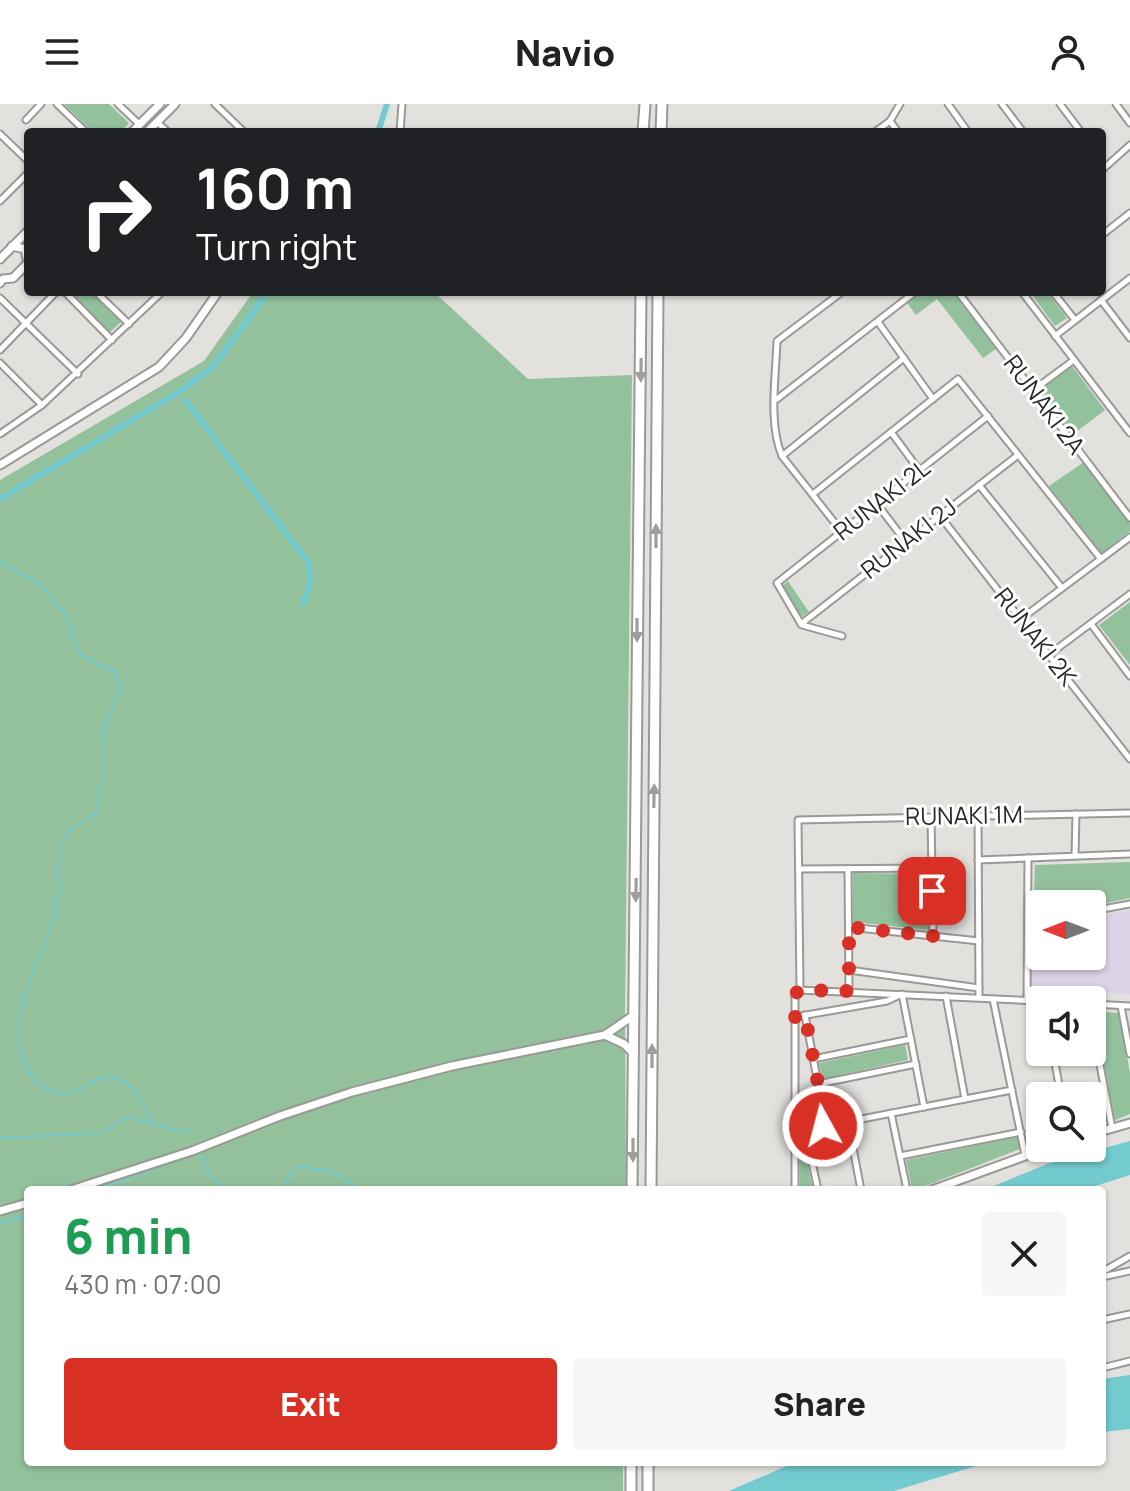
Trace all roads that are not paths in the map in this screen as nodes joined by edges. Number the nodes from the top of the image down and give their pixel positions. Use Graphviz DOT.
graph roads {
  1 [pos="41,104"];
  2 [pos="57,104"];
  3 [pos="118,104"];
  4 [pos="160,104"];
  5 [pos="175,104"];
  6 [pos="215,104"];
  7 [pos="402,104"];
  8 [pos="662,104"];
  9 [pos="900,104"];
  10 [pos="948,104"];
  11 [pos="1002,104"];
  12 [pos="1060,104"];
  13 [pos="1116,104"];
  14 [pos="645,109"];
  15 [pos="661,117"];
  16 [pos="26,120"];
  17 [pos="890,121"];
  18 [pos="157,122"];
  19 [pos="1130,123"];
  20 [pos="140,125"];
  21 [pos="82,128"];
  22 [pos="137,128"];
  23 [pos="151,128"];
  24 [pos="164,128"];
  25 [pos="240,128"];
  26 [pos="400,128"];
  27 [pos="661,128"];
  28 [pos="880,128"];
  29 [pos="895,128"];
  30 [pos="965,128"];
  31 [pos="1020,128"];
  32 [pos="1078,128"];
  33 [pos="0,134"];
  34 [pos="1130,145"];
  35 [pos="24,157"];
  36 [pos="1106,164"];
  37 [pos="24,177"];
  38 [pos="1,198"];
  39 [pos="1130,213"];
  40 [pos="1106,232"];
  41 [pos="24,238"];
  42 [pos="12,246"];
  43 [pos="24,249"];
  44 [pos="0,259"];
  45 [pos="24,267"];
  46 [pos="1130,278"];
  47 [pos="0,283"];
  48 [pos="52,296"];
  49 [pos="69,296"];
  50 [pos="100,296"];
  51 [pos="158,296"];
  52 [pos="215,296"];
  53 [pos="641,296"];
  54 [pos="658,296"];
  55 [pos="835,296"];
  56 [pos="902,296"];
  57 [pos="910,296"];
  58 [pos="961,296"];
  59 [pos="1025,296"];
  60 [pos="1056,296"];
  61 [pos="0,298"];
  62 [pos="905,300"];
  63 [pos="1101,300"];
  64 [pos="1075,320"];
  65 [pos="878,322"];
  66 [pos="26,323"];
  67 [pos="129,324"];
  68 [pos="1055,336"];
  69 [pos="1130,338"];
  70 [pos="112,340"];
  71 [pos="0,350"];
  72 [pos="904,358"];
  73 [pos="1074,360"];
  74 [pos="0,363"];
  75 [pos="78,374"];
  76 [pos="1032,391"];
  77 [pos="934,399"];
  78 [pos="776,400"];
  79 [pos="42,405"];
  80 [pos="988,416"];
  81 [pos="891,432"];
  82 [pos="1130,433"];
  83 [pos="0,434"];
  84 [pos="1018,455"];
  85 [pos="782,456"];
  86 [pos="0,465"];
  87 [pos="919,471"];
  88 [pos="979,485"];
  89 [pos="813,494"];
  90 [pos="877,504"];
  91 [pos="940,516"];
  92 [pos="1130,518"];
  93 [pos="842,532"];
  94 [pos="1130,537"];
  95 [pos="906,542"];
  96 [pos="1101,559"];
  97 [pos="1062,588"];
  98 [pos="1130,596"];
  99 [pos="1021,619"];
  100 [pos="801,624"];
  101 [pos="1091,624"];
  102 [pos="842,636"];
  103 [pos="1050,654"];
  104 [pos="1130,676"];
  105 [pos="637,699"];
  106 [pos="655,699"];
  107 [pos="1130,759"];
  108 [pos="1130,813"];
  109 [pos="1076,814"];
  110 [pos="978,816"];
  111 [pos="931,817"];
  112 [pos="1130,854"];
  113 [pos="1075,856"];
  114 [pos="1028,858"];
  115 [pos="978,860"];
  116 [pos="932,868"];
  117 [pos="799,869"];
  118 [pos="848,869"];
  119 [pos="1028,890"];
  120 [pos="1130,904"];
  121 [pos="1106,908"];
  122 [pos="849,927"];
  123 [pos="933,936"];
  124 [pos="979,941"];
  125 [pos="849,970"];
  126 [pos="979,988"];
  127 [pos="800,990"];
  128 [pos="849,991"];
  129 [pos="902,994"];
  130 [pos="946,996"];
  131 [pos="979,998"];
  132 [pos="993,999"];
  133 [pos="1026,1001"];
  134 [pos="1106,1005"];
  135 [pos="1121,1006"];
  136 [pos="1130,1006"];
  137 [pos="634,1015"];
  138 [pos="805,1015"];
  139 [pos="795,1017"];
  140 [pos="605,1035"];
  141 [pos="911,1039"];
  142 [pos="634,1054"];
  143 [pos="1130,1054"];
  144 [pos="813,1059"];
  145 [pos="916,1064"];
  146 [pos="1100,1066"];
  147 [pos="818,1084"];
  148 [pos="1012,1090"];
  149 [pos="965,1099"];
  150 [pos="924,1107"];
  151 [pos="891,1113"];
  152 [pos="848,1122"];
  153 [pos="1130,1123"];
  154 [pos="826,1126"];
  155 [pos="1112,1128"];
  156 [pos="805,1130"];
  157 [pos="1106,1130"];
  158 [pos="794,1132"];
  159 [pos="1021,1132"];
  160 [pos="1025,1155"];
  161 [pos="900,1156"];
  162 [pos="83,1186"];
  163 [pos="632,1186"];
  164 [pos="651,1186"];
  165 [pos="795,1186"];
  166 [pos="817,1186"];
  167 [pos="860,1186"];
  168 [pos="906,1186"];
  169 [pos="943,1186"];
  170 [pos="24,1204"];
  171 [pos="0,1211"];
  172 [pos="1130,1256"];
  173 [pos="1106,1271"];
  174 [pos="1130,1271"];
  175 [pos="1106,1274"];
  176 [pos="1130,1314"];
  177 [pos="1106,1319"];
  178 [pos="1130,1361"];
  179 [pos="1106,1367"];
  180 [pos="631,1466"];
  181 [pos="648,1466"];
  182 [pos="631,1491"];
  183 [pos="648,1491"];
  1 -- 16 [label="street"];
  2 -- 21 [label="street"];
  3 -- 20 [label="street"];
  4 -- 20 [label="main road"];
  5 -- 18 [label="main road"];
  6 -- 25 [label="street"];
  7 -- 26 [label="street"];
  8 -- 15 [label="highway"];
  9 -- 17 [label="street"];
  10 -- 30 [label="street"];
  11 -- 31 [label="street"];
  12 -- 32 [label="street"];
  13 -- 19 [label="street"];
  14 -- 15 [label="highway"];
  15 -- 27 [label="highway"];
  17 -- 28 [label="street"];
  17 -- 29 [label="street"];
  18 -- 23 [label="main road"];
  18 -- 24 [label="street"];
  20 -- 22 [label="main road"];
  33 -- 35 [label="street"];
  34 -- 36 [label="street"];
  37 -- 38 [label="street"];
  39 -- 40 [label="street"];
  41 -- 42 [label="main road"];
  42 -- 43 [label="main road"];
  42 -- 44 [label="main road"];
  45 -- 47 [label="main road"];
  46 -- 63 [label="street"];
  48 -- 66 [label="street"];
  49 -- 70 [label="street"];
  50 -- 67 [label="street"];
  51 -- 67 [label="street"];
  52 -- 86 [label="main road"];
  53 -- 105 [label="highway, one-way"];
  106 -- 54 [label="highway, one-way"];
  55 -- 78 [label="street"];
  56 -- 62 [label="street"];
  57 -- 62 [label="street"];
  58 -- 76 [label="street, RUNAKI 2A"];
  59 -- 68 [label="street"];
  60 -- 64 [label="street"];
  61 -- 66 [label="street"];
  62 -- 65 [label="street"];
  63 -- 64 [label="street"];
  63 -- 69 [label="street"];
  64 -- 68 [label="street"];
  65 -- 72 [label="street"];
  65 -- 78 [label="street"];
  66 -- 71 [label="street"];
  66 -- 75 [label="street"];
  67 -- 70 [label="street"];
  68 -- 73 [label="street"];
  70 -- 75 [label="street"];
  72 -- 77 [label="street"];
  72 -- 85 [label="street"];
  73 -- 76 [label="street"];
  73 -- 82 [label="street"];
  74 -- 79 [label="street"];
  75 -- 79 [label="street"];
  76 -- 92 [label="street, RUNAKI 2A"];
  77 -- 80 [label="street"];
  77 -- 81 [label="street"];
  78 -- 85 [label="street"];
  79 -- 83 [label="street"];
  80 -- 84 [label="street"];
  80 -- 87 [label="street, RUNAKI 2L"];
  81 -- 87 [label="street"];
  81 -- 89 [label="street"];
  84 -- 88 [label="street, RUNAKI 2J"];
  84 -- 96 [label="street"];
  85 -- 89 [label="street"];
  87 -- 90 [label="street, RUNAKI 2L"];
  88 -- 91 [label="street, RUNAKI 2J"];
  88 -- 97 [label="street"];
  89 -- 93 [label="street"];
  90 -- 93 [label="street, RUNAKI 2L"];
  90 -- 95 [label="street"];
  91 -- 95 [label="street, RUNAKI 2J"];
  91 -- 99 [label="street, RUNAKI 2K"];
  93 -- 100 [label="street, RUNAKI 2L"];
  94 -- 96 [label="street"];
  95 -- 100 [label="street, RUNAKI 2J"];
  96 -- 97 [label="street"];
  97 -- 99 [label="street"];
  98 -- 101 [label="street"];
  99 -- 103 [label="street, RUNAKI 2K"];
  100 -- 102 [label="street"];
  101 -- 103 [label="street"];
  101 -- 104 [label="street"];
  103 -- 107 [label="street, RUNAKI 2K"];
  105 -- 106 [label="highway"];
  105 -- 137 [label="highway, one-way"];
  164 -- 106 [label="highway, one-way"];
  108 -- 109 [label="street, RUNAKI 1M"];
  109 -- 110 [label="street, RUNAKI 1M"];
  109 -- 113 [label="street"];
  110 -- 111 [label="street, RUNAKI 1M"];
  110 -- 115 [label="street"];
  111 -- 116 [label="street"];
  111 -- 117 [label="street, RUNAKI 1M"];
  112 -- 113 [label="street"];
  113 -- 114 [label="street"];
  114 -- 115 [label="street"];
  114 -- 119 [label="street"];
  115 -- 124 [label="street"];
  116 -- 118 [label="street"];
  116 -- 123 [label="street"];
  117 -- 118 [label="street"];
  117 -- 127 [label="street"];
  118 -- 122 [label="street"];
  120 -- 121 [label="street"];
  122 -- 123 [label="street"];
  122 -- 125 [label="street"];
  123 -- 124 [label="street"];
  124 -- 126 [label="street"];
  125 -- 126 [label="street"];
  125 -- 128 [label="street"];
  126 -- 131 [label="street"];
  127 -- 128 [label="street"];
  127 -- 139 [label="street"];
  128 -- 129 [label="street"];
  129 -- 130 [label="street"];
  129 -- 138 [label="street"];
  129 -- 141 [label="street"];
  130 -- 131 [label="street"];
  130 -- 149 [label="street"];
  131 -- 132 [label="street"];
  132 -- 133 [label="street"];
  132 -- 148 [label="street"];
  134 -- 135 [label="street"];
  135 -- 136 [label="street"];
  135 -- 143 [label="street"];
  137 -- 140 [label="main road"];
  137 -- 142 [label="highway"];
  138 -- 139 [label="street"];
  138 -- 144 [label="street"];
  139 -- 158 [label="street"];
  140 -- 142 [label="main road"];
  140 -- 162 [label="main road"];
  141 -- 144 [label="street"];
  141 -- 145 [label="street"];
  142 -- 163 [label="highway, one-way"];
  144 -- 147 [label="street"];
  145 -- 147 [label="street"];
  145 -- 150 [label="street"];
  146 -- 155 [label="street"];
  147 -- 154 [label="street"];
  148 -- 149 [label="street"];
  148 -- 159 [label="street"];
  149 -- 150 [label="street"];
  150 -- 151 [label="street"];
  151 -- 152 [label="street"];
  151 -- 161 [label="street"];
  152 -- 154 [label="street"];
  152 -- 167 [label="street"];
  153 -- 155 [label="main road"];
  154 -- 156 [label="street"];
  155 -- 157 [label="main road"];
  156 -- 158 [label="street"];
  156 -- 166 [label="street"];
  158 -- 165 [label="street"];
  159 -- 160 [label="street"];
  159 -- 161 [label="street"];
  160 -- 169 [label="main road"];
  161 -- 168 [label="street"];
  170 -- 171 [label="main road"];
  172 -- 173 [label="street"];
  174 -- 175 [label="street"];
  176 -- 177 [label="street"];
  178 -- 179 [label="street"];
  180 -- 182 [label="highway"];
  181 -- 183 [label="highway"];
}
